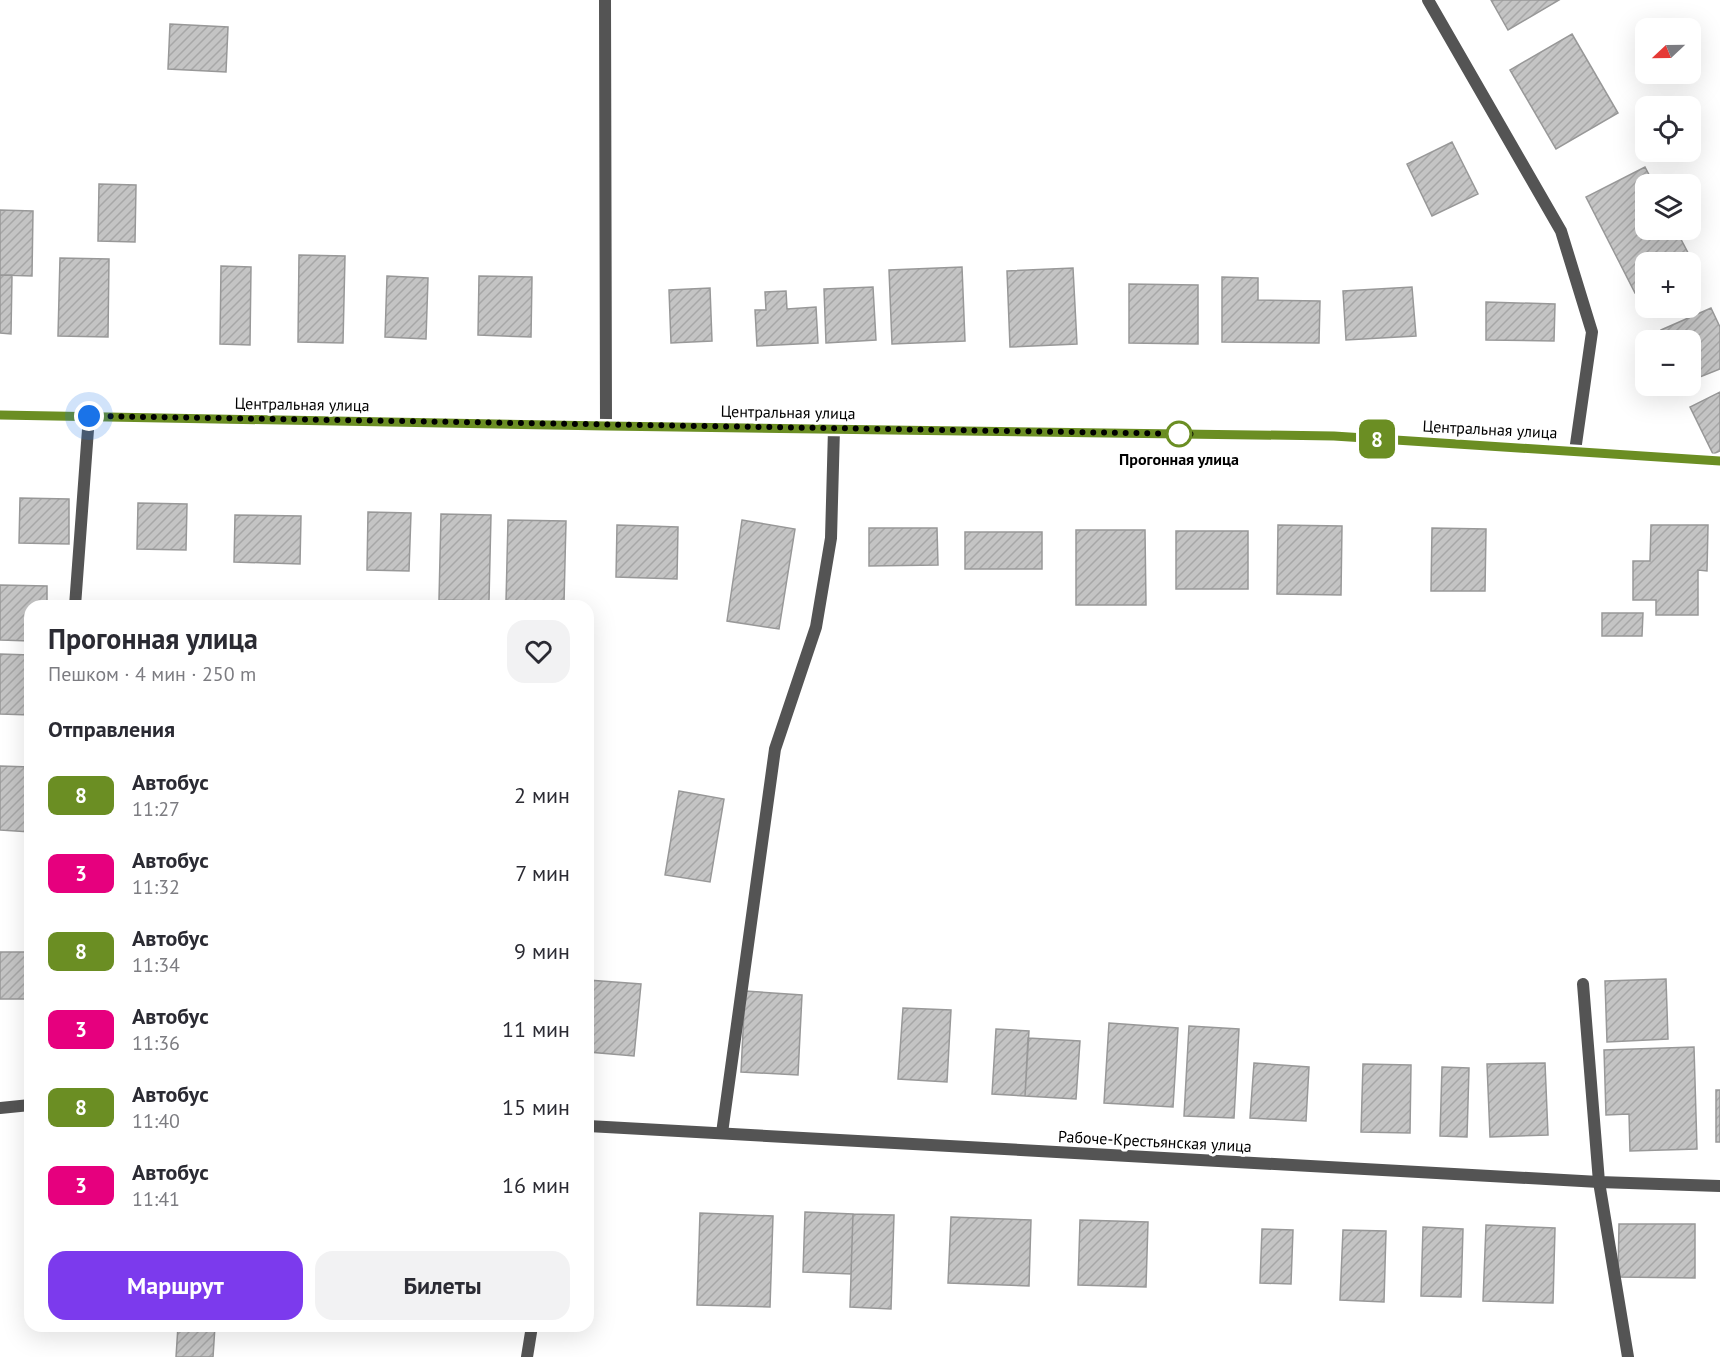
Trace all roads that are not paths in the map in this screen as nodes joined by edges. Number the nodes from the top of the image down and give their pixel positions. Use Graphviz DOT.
graph roads {
  1 [pos="605,0"];
  2 [pos="1428,0"];
  3 [pos="0,415"];
  4 [pos="89,416"];
  5 [pos="606,426"];
  6 [pos="834,429"];
  7 [pos="1575,451"];
  8 [pos="1720,461"];
  9 [pos="75,600"];
  10 [pos="1583,984"];
  11 [pos="24,1106"];
  12 [pos="0,1108"];
  13 [pos="594,1126"];
  14 [pos="722,1133"];
  15 [pos="1599,1182"];
  16 [pos="1720,1186"];
  17 [pos="531,1332"];
  18 [pos="527,1357"];
  19 [pos="1628,1357"];
  1 -- 5 [label="street"];
  2 -- 7 [label="street"];
  3 -- 4 [label="street, Центральная улица"];
  4 -- 5 [label="street, Центральная улица"];
  4 -- 9 [label="street"];
  5 -- 6 [label="street, Центральная улица"];
  6 -- 7 [label="street, Центральная улица"];
  6 -- 14 [label="street"];
  7 -- 8 [label="street"];
  10 -- 15 [label="street"];
  11 -- 12 [label="street"];
  13 -- 14 [label="street, Рабоче-Крестьянская улица"];
  14 -- 15 [label="street, Рабоче-Крестьянская улица"];
  15 -- 16 [label="street, Рабоче-Крестьянская улица"];
  15 -- 19 [label="street"];
  17 -- 18 [label="street"];
}
